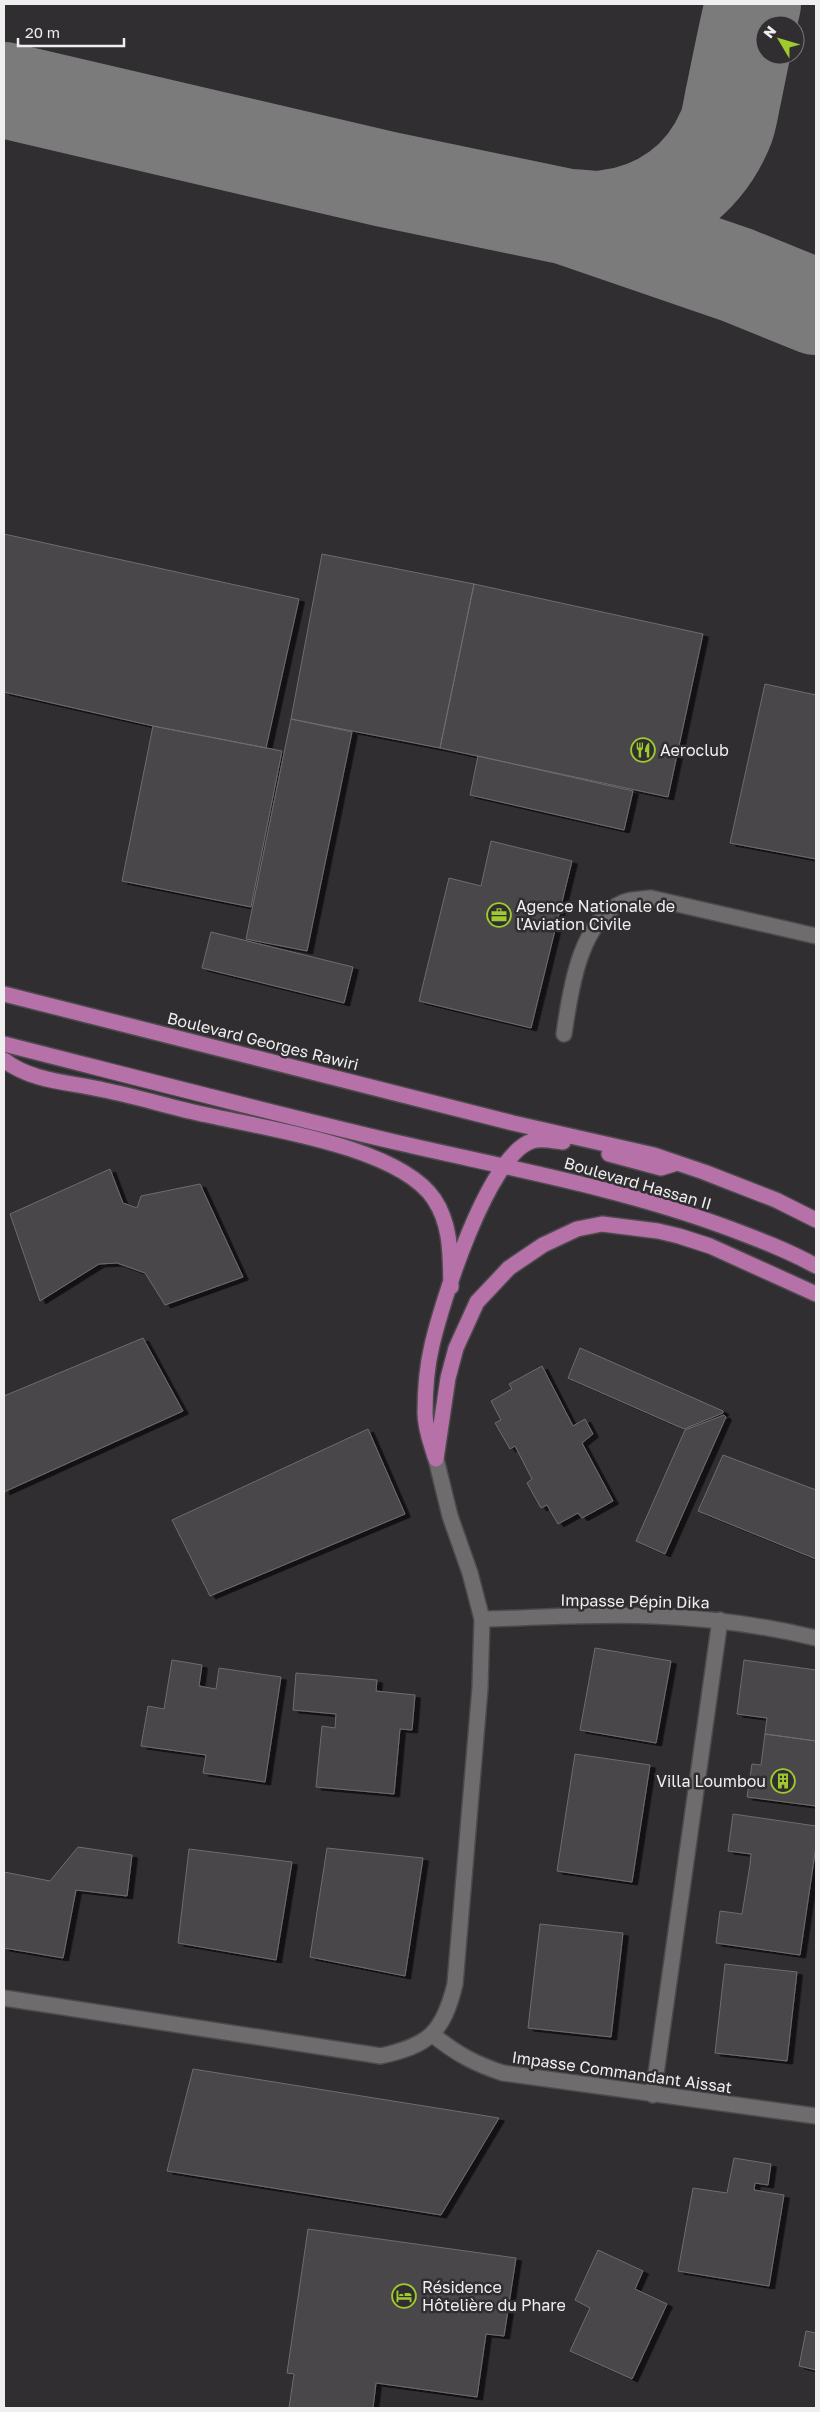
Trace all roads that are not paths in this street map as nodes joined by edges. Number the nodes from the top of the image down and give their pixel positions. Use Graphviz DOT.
graph roads {
  1 [pos="816,936"];
  2 [pos="4,994"];
  3 [pos="564,1034"];
  4 [pos="4,1044"];
  5 [pos="4,1060"];
  6 [pos="513,1123"];
  7 [pos="677,1163"];
  8 [pos="503,1165"];
  9 [pos="816,1220"];
  10 [pos="816,1266"];
  11 [pos="451,1287"];
  12 [pos="816,1294"];
  13 [pos="436,1459"];
  14 [pos="482,1619"];
  15 [pos="720,1620"];
  16 [pos="816,1638"];
  17 [pos="4,1998"];
  18 [pos="433,2035"];
  19 [pos="654,2095"];
  20 [pos="816,2116"];
  1 -- 3 [label="street"];
  2 -- 6 [label="main road, Boulevard Georges Rawiri"];
  4 -- 8 [label="main road"];
  5 -- 11 [label="main road"];
  6 -- 7 [label="main road, Boulevard Hassan II"];
  7 -- 8 [label="main road"];
  7 -- 9 [label="main road, Boulevard Hassan II"];
  8 -- 10 [label="main road, Boulevard Hassan II"];
  8 -- 11 [label="main road"];
  11 -- 13 [label="main road"];
  12 -- 13 [label="main road"];
  13 -- 14 [label="street"];
  14 -- 15 [label="street, Impasse Pépin Dika"];
  14 -- 18 [label="street"];
  15 -- 16 [label="street, Impasse Pépin Dika"];
  15 -- 19 [label="street"];
  17 -- 18 [label="street"];
  18 -- 19 [label="street, Impasse Commandant Aissat"];
  19 -- 20 [label="street, Impasse Commandant Aissat"];
}
